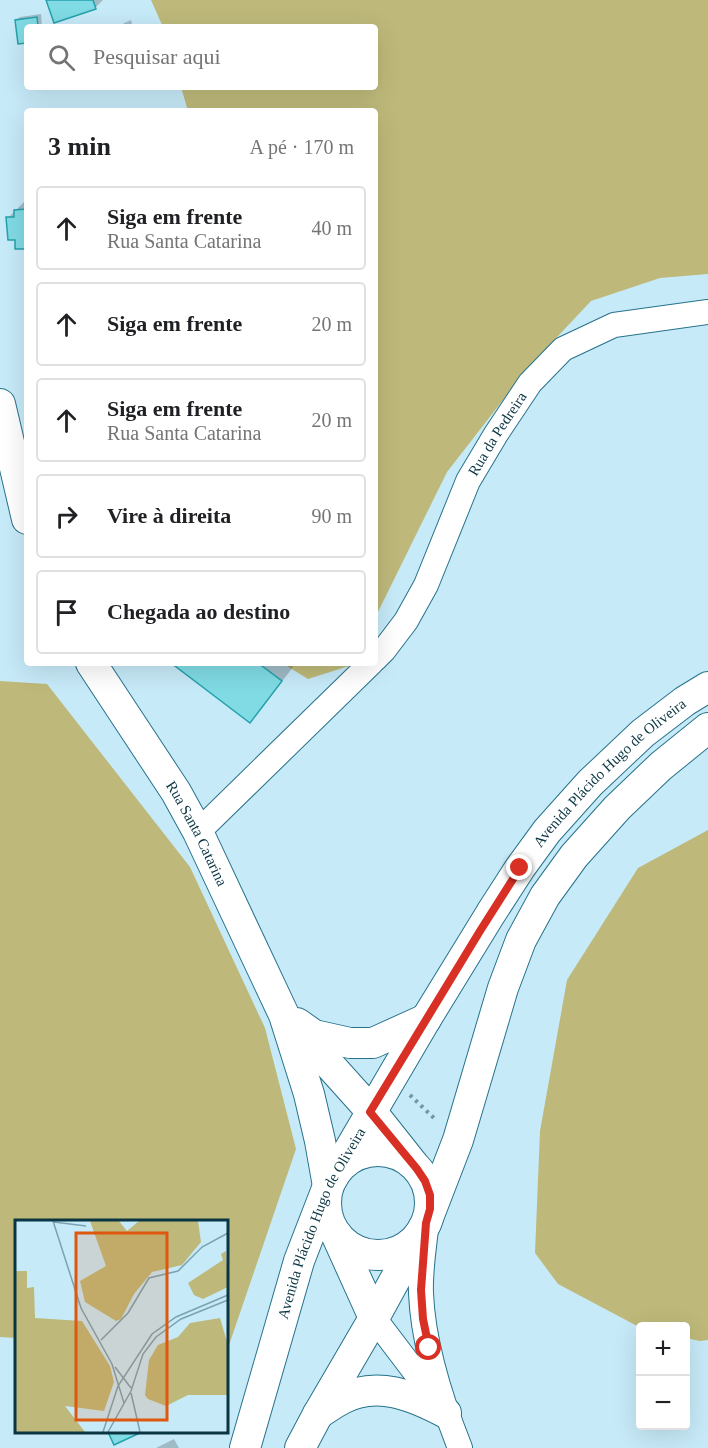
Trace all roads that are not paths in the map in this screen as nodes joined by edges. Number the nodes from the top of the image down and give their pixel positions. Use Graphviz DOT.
graph roads {
  1 [pos="708,312"];
  2 [pos="0,404"];
  3 [pos="24,506"];
  4 [pos="378,656"];
  5 [pos="92,666"];
  6 [pos="368,666"];
  7 [pos="708,687"];
  8 [pos="708,728"];
  9 [pos="198,832"];
  10 [pos="284,1014"];
  11 [pos="426,1019"];
  12 [pos="370,1112"];
  13 [pos="417,1169"];
  14 [pos="328,1186"];
  15 [pos="426,1223"];
  16 [pos="336,1233"];
  17 [pos="374,1318"];
  18 [pos="446,1413"];
  19 [pos="318,1414"];
  20 [pos="245,1448"];
  21 [pos="300,1448"];
  22 [pos="460,1448"];
  1 -- 4 [label="street, Rua da Pedreira"];
  2 -- 3 [label="main road"];
  5 -- 9 [label="main road, Rua Santa Catarina"];
  6 -- 9 [label="street"];
  7 -- 11 [label="main road, Avenida Plácido Hugo de Oliveira"];
  8 -- 15 [label="main road, Avenida Plácido Hugo de Oliveira"];
  9 -- 10 [label="main road, Rua Santa Catarina"];
  10 -- 11 [label="main road"];
  10 -- 12 [label="main road, Rua Santa Catarina"];
  10 -- 14 [label="main road, Rua Santa Catarina"];
  11 -- 12 [label="main road, Avenida Plácido Hugo de Oliveira"];
  12 -- 13 [label="main road, Rua Santa Catarina"];
  12 -- 14 [label="main road, Avenida Plácido Hugo de Oliveira"];
  13 -- 14 [label="main road"];
  13 -- 15 [label="main road"];
  14 -- 16 [label="main road"];
  14 -- 20 [label="main road, Avenida Plácido Hugo de Oliveira"];
  15 -- 16 [label="main road"];
  15 -- 17 [label="main road, Avenida Plácido Hugo de Oliveira"];
  15 -- 18 [label="street"];
  16 -- 17 [label="main road"];
  17 -- 18 [label="street"];
  17 -- 19 [label="main road, Avenida Plácido Hugo de Oliveira"];
  18 -- 19 [label="main road"];
  18 -- 22 [label="street"];
  19 -- 21 [label="main road, Avenida Plácido Hugo de Oliveira"];
}
